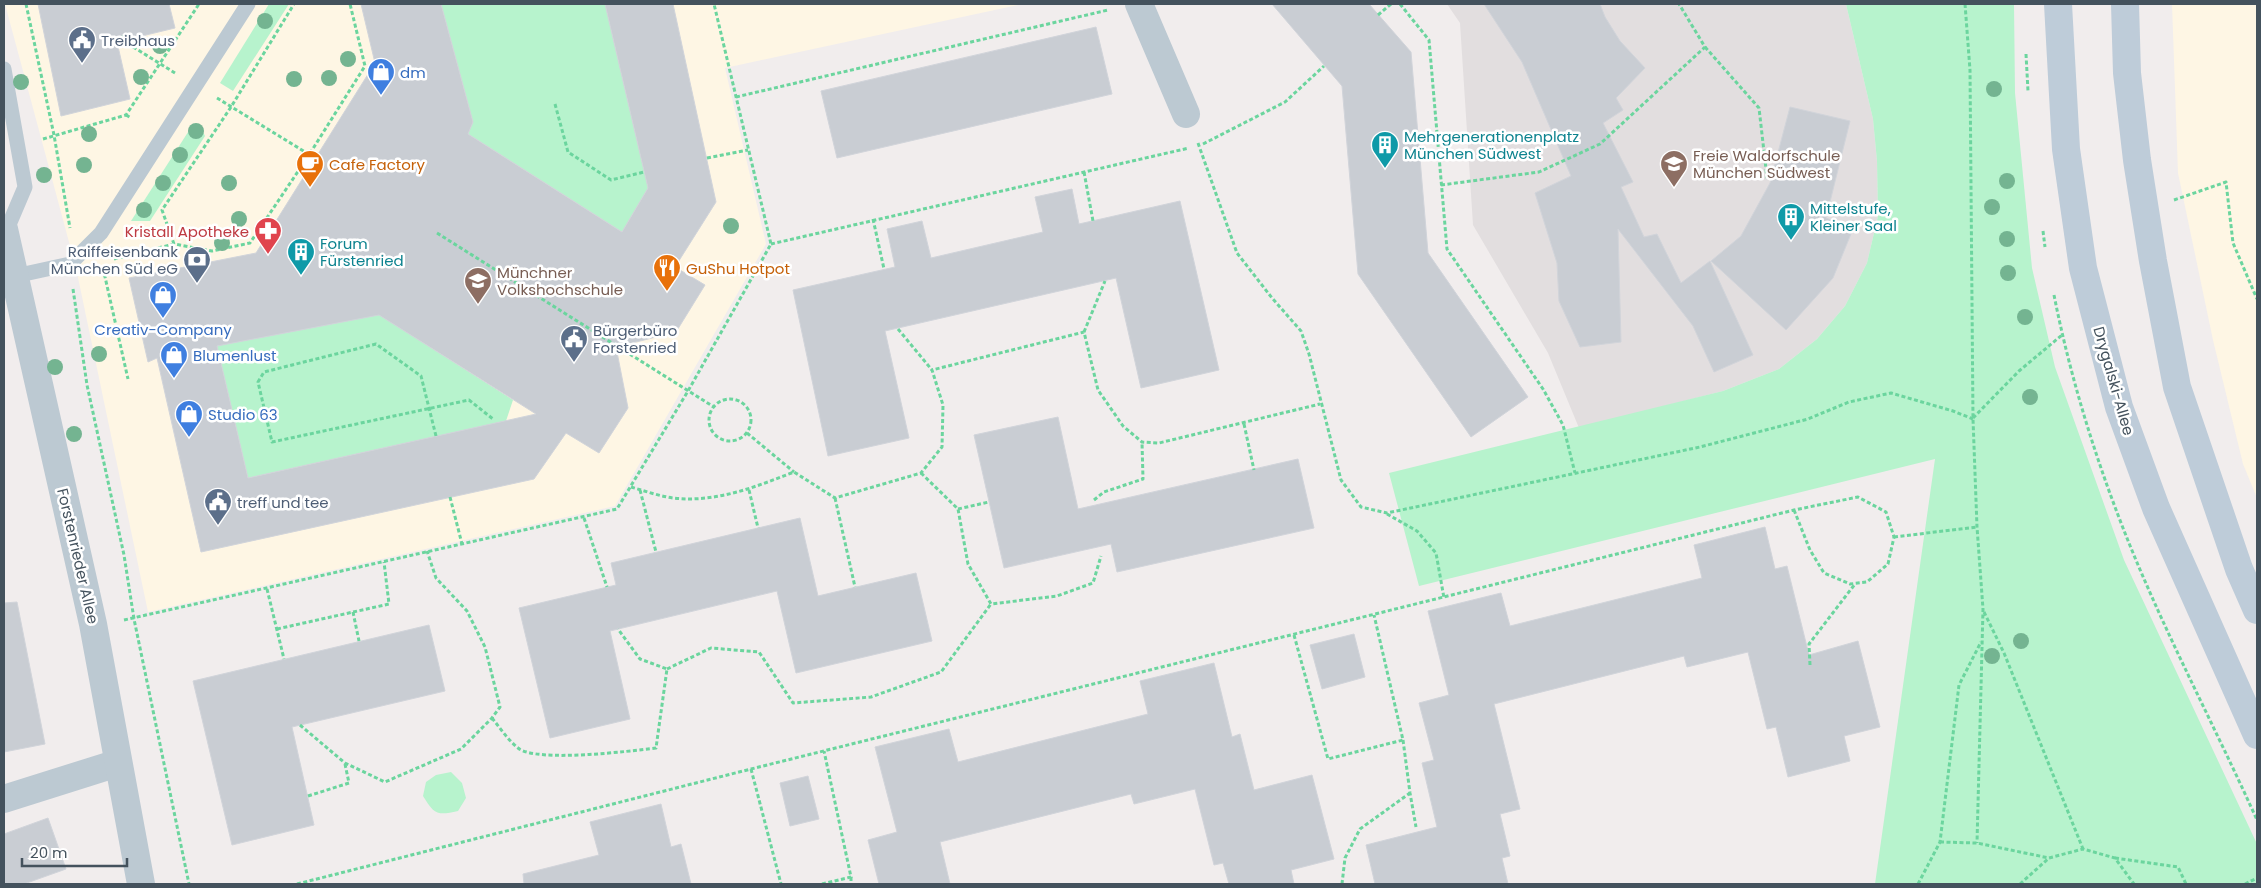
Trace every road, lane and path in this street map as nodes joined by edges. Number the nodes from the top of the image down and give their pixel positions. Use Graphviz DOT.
graph roads {
  1 [pos="26,4"];
  2 [pos="199,4"];
  3 [pos="248,4"];
  4 [pos="294,4"];
  5 [pos="350,4"];
  6 [pos="714,4"];
  7 [pos="1391,4"];
  8 [pos="1400,4"];
  9 [pos="1678,4"];
  10 [pos="1966,4"];
  11 [pos="2058,4"];
  12 [pos="2125,4"];
  13 [pos="1127,6"];
  14 [pos="1378,14"];
  15 [pos="124,35"];
  16 [pos="118,45"];
  17 [pos="1705,47"];
  18 [pos="1324,66"];
  19 [pos="4,69"];
  20 [pos="736,97"];
  21 [pos="555,104"];
  22 [pos="1186,114"];
  23 [pos="126,115"];
  24 [pos="131,118"];
  25 [pos="54,135"];
  26 [pos="18,145"];
  27 [pos="1199,145"];
  28 [pos="748,150"];
  29 [pos="309,155"];
  30 [pos="315,158"];
  31 [pos="707,158"];
  32 [pos="644,172"];
  33 [pos="1084,172"];
  34 [pos="1766,178"];
  35 [pos="1441,185"];
  36 [pos="2169,202"];
  37 [pos="873,219"];
  38 [pos="1093,221"];
  39 [pos="70,223"];
  40 [pos="4,232"];
  41 [pos="437,233"];
  42 [pos="174,244"];
  43 [pos="771,244"];
  44 [pos="110,260"];
  45 [pos="101,262"];
  46 [pos="70,264"];
  47 [pos="884,269"];
  48 [pos="15,276"];
  49 [pos="1105,281"];
  50 [pos="2257,299"];
  51 [pos="898,329"];
  52 [pos="1084,332"];
  53 [pos="2062,335"];
  54 [pos="932,370"];
  55 [pos="128,379"];
  56 [pos="688,391"];
  57 [pos="1320,404"];
  58 [pos="714,407"];
  59 [pos="430,409"];
  60 [pos="493,419"];
  61 [pos="1973,419"];
  62 [pos="1244,424"];
  63 [pos="747,433"];
  64 [pos="436,436"];
  65 [pos="1142,442"];
  66 [pos="1254,470"];
  67 [pos="794,472"];
  68 [pos="1575,473"];
  69 [pos="922,474"];
  70 [pos="631,488"];
  71 [pos="640,490"];
  72 [pos="749,490"];
  73 [pos="450,497"];
  74 [pos="835,498"];
  75 [pos="1094,500"];
  76 [pos="989,502"];
  77 [pos="958,509"];
  78 [pos="1794,510"];
  79 [pos="1386,513"];
  80 [pos="584,518"];
  81 [pos="1977,527"];
  82 [pos="758,528"];
  83 [pos="1894,537"];
  84 [pos="462,544"];
  85 [pos="427,551"];
  86 [pos="656,552"];
  87 [pos="1100,556"];
  88 [pos="384,562"];
  89 [pos="1856,583"];
  90 [pos="607,587"];
  91 [pos="856,587"];
  92 [pos="267,589"];
  93 [pos="1444,598"];
  94 [pos="991,604"];
  95 [pos="1983,609"];
  96 [pos="2257,610"];
  97 [pos="353,612"];
  98 [pos="1374,615"];
  99 [pos="134,619"];
  100 [pos="93,624"];
  101 [pos="277,629"];
  102 [pos="618,629"];
  103 [pos="1294,635"];
  104 [pos="1983,639"];
  105 [pos="359,641"];
  106 [pos="284,659"];
  107 [pos="1810,665"];
  108 [pos="667,669"];
  109 [pos="492,718"];
  110 [pos="300,725"];
  111 [pos="2257,734"];
  112 [pos="1404,740"];
  113 [pos="824,751"];
  114 [pos="118,763"];
  115 [pos="345,763"];
  116 [pos="751,769"];
  117 [pos="1410,793"];
  118 [pos="308,796"];
  119 [pos="4,799"];
  120 [pos="1416,827"];
  121 [pos="1940,842"];
  122 [pos="1977,843"];
  123 [pos="2083,849"];
  124 [pos="2049,858"];
  125 [pos="2115,858"];
  126 [pos="851,877"];
  127 [pos="2257,878"];
  128 [pos="141,884"];
  129 [pos="189,884"];
  130 [pos="297,884"];
  131 [pos="781,884"];
  132 [pos="822,884"];
  133 [pos="852,884"];
  134 [pos="1342,884"];
  135 [pos="1918,884"];
  136 [pos="2020,884"];
  137 [pos="2134,884"];
  138 [pos="2186,884"];
  139 [pos="2245,884"];
  1 -- 25 [label="path"];
  2 -- 23 [label="path"];
  3 -- 46 [label="lane"];
  4 -- 42 [label="path"];
  5 -- 29 [label="path"];
  6 -- 20 [label="path"];
  7 -- 14 [label="path"];
  8 -- 35 [label="path"];
  9 -- 17 [label="path"];
  10 -- 61 [label="path"];
  11 -- 111 [label="main road, Drygalski-Allee"];
  12 -- 96 [label="main road"];
  13 -- 20 [label="path"];
  13 -- 22 [label="street"];
  15 -- 16 [label="path"];
  17 -- 34 [label="path"];
  17 -- 35 [label="path"];
  18 -- 27 [label="path"];
  19 -- 26 [label="lane"];
  20 -- 28 [label="path"];
  21 -- 32 [label="path"];
  22 -- 27 [label="path"];
  23 -- 24 [label="path"];
  23 -- 25 [label="path"];
  25 -- 26 [label="path"];
  25 -- 39 [label="path"];
  26 -- 40 [label="lane"];
  27 -- 33 [label="path"];
  27 -- 57 [label="path"];
  28 -- 31 [label="path"];
  28 -- 43 [label="path"];
  29 -- 30 [label="path"];
  29 -- 42 [label="path"];
  33 -- 37 [label="path"];
  33 -- 38 [label="path"];
  35 -- 68 [label="path"];
  36 -- 50 [label="path"];
  37 -- 43 [label="path"];
  37 -- 47 [label="path"];
  40 -- 48 [label="street, Forstenrieder Allee"];
  41 -- 56 [label="path"];
  42 -- 44 [label="path"];
  43 -- 56 [label="path"];
  45 -- 55 [label="path"];
  46 -- 48 [label="lane"];
  46 -- 99 [label="path"];
  48 -- 100 [label="street, Forstenrieder Allee"];
  49 -- 52 [label="path"];
  51 -- 54 [label="path"];
  52 -- 54 [label="path"];
  52 -- 65 [label="path"];
  53 -- 61 [label="path"];
  54 -- 69 [label="path"];
  56 -- 58 [label="path"];
  56 -- 70 [label="path"];
  57 -- 62 [label="path"];
  57 -- 79 [label="path"];
  58 -- 63 [label="path"];
  58 -- 63 [label="path"];
  59 -- 59 [label="path"];
  59 -- 60 [label="path"];
  59 -- 64 [label="path"];
  61 -- 68 [label="path"];
  61 -- 81 [label="path"];
  62 -- 65 [label="path"];
  62 -- 66 [label="path"];
  63 -- 67 [label="path"];
  65 -- 75 [label="path"];
  67 -- 72 [label="path"];
  67 -- 74 [label="path"];
  68 -- 79 [label="path"];
  69 -- 74 [label="path"];
  69 -- 77 [label="path"];
  70 -- 71 [label="path"];
  70 -- 80 [label="path"];
  71 -- 72 [label="path"];
  71 -- 86 [label="path"];
  72 -- 82 [label="path"];
  73 -- 84 [label="path"];
  74 -- 91 [label="path"];
  76 -- 77 [label="path"];
  77 -- 94 [label="path"];
  78 -- 83 [label="path"];
  78 -- 89 [label="path"];
  78 -- 93 [label="path"];
  79 -- 93 [label="path"];
  80 -- 84 [label="path"];
  80 -- 90 [label="path"];
  81 -- 83 [label="path"];
  81 -- 95 [label="path"];
  83 -- 89 [label="path"];
  84 -- 85 [label="path"];
  85 -- 88 [label="path"];
  85 -- 109 [label="path"];
  87 -- 94 [label="path"];
  88 -- 92 [label="path"];
  88 -- 97 [label="path"];
  89 -- 107 [label="path"];
  92 -- 99 [label="path"];
  92 -- 101 [label="path"];
  93 -- 98 [label="path"];
  94 -- 108 [label="path"];
  95 -- 104 [label="path"];
  95 -- 123 [label="path"];
  97 -- 101 [label="path"];
  97 -- 105 [label="path"];
  98 -- 103 [label="path"];
  98 -- 112 [label="path"];
  99 -- 100 [label="path"];
  99 -- 129 [label="path"];
  100 -- 114 [label="street, Forstenrieder Allee"];
  101 -- 106 [label="path"];
  102 -- 108 [label="path"];
  103 -- 112 [label="path"];
  103 -- 113 [label="path"];
  104 -- 121 [label="path"];
  104 -- 122 [label="path"];
  108 -- 109 [label="path"];
  109 -- 115 [label="path"];
  110 -- 115 [label="path"];
  112 -- 117 [label="path"];
  113 -- 116 [label="path"];
  113 -- 126 [label="path"];
  114 -- 119 [label="street"];
  114 -- 128 [label="street, Forstenrieder Allee"];
  115 -- 118 [label="path"];
  116 -- 130 [label="path"];
  116 -- 131 [label="path"];
  117 -- 120 [label="path"];
  117 -- 134 [label="path"];
  121 -- 122 [label="path"];
  121 -- 135 [label="path"];
  122 -- 124 [label="path"];
  123 -- 124 [label="path"];
  123 -- 125 [label="path"];
  124 -- 136 [label="path"];
  125 -- 137 [label="path"];
  125 -- 138 [label="path"];
  126 -- 132 [label="path"];
  126 -- 133 [label="path"];
  127 -- 139 [label="path"];
}
